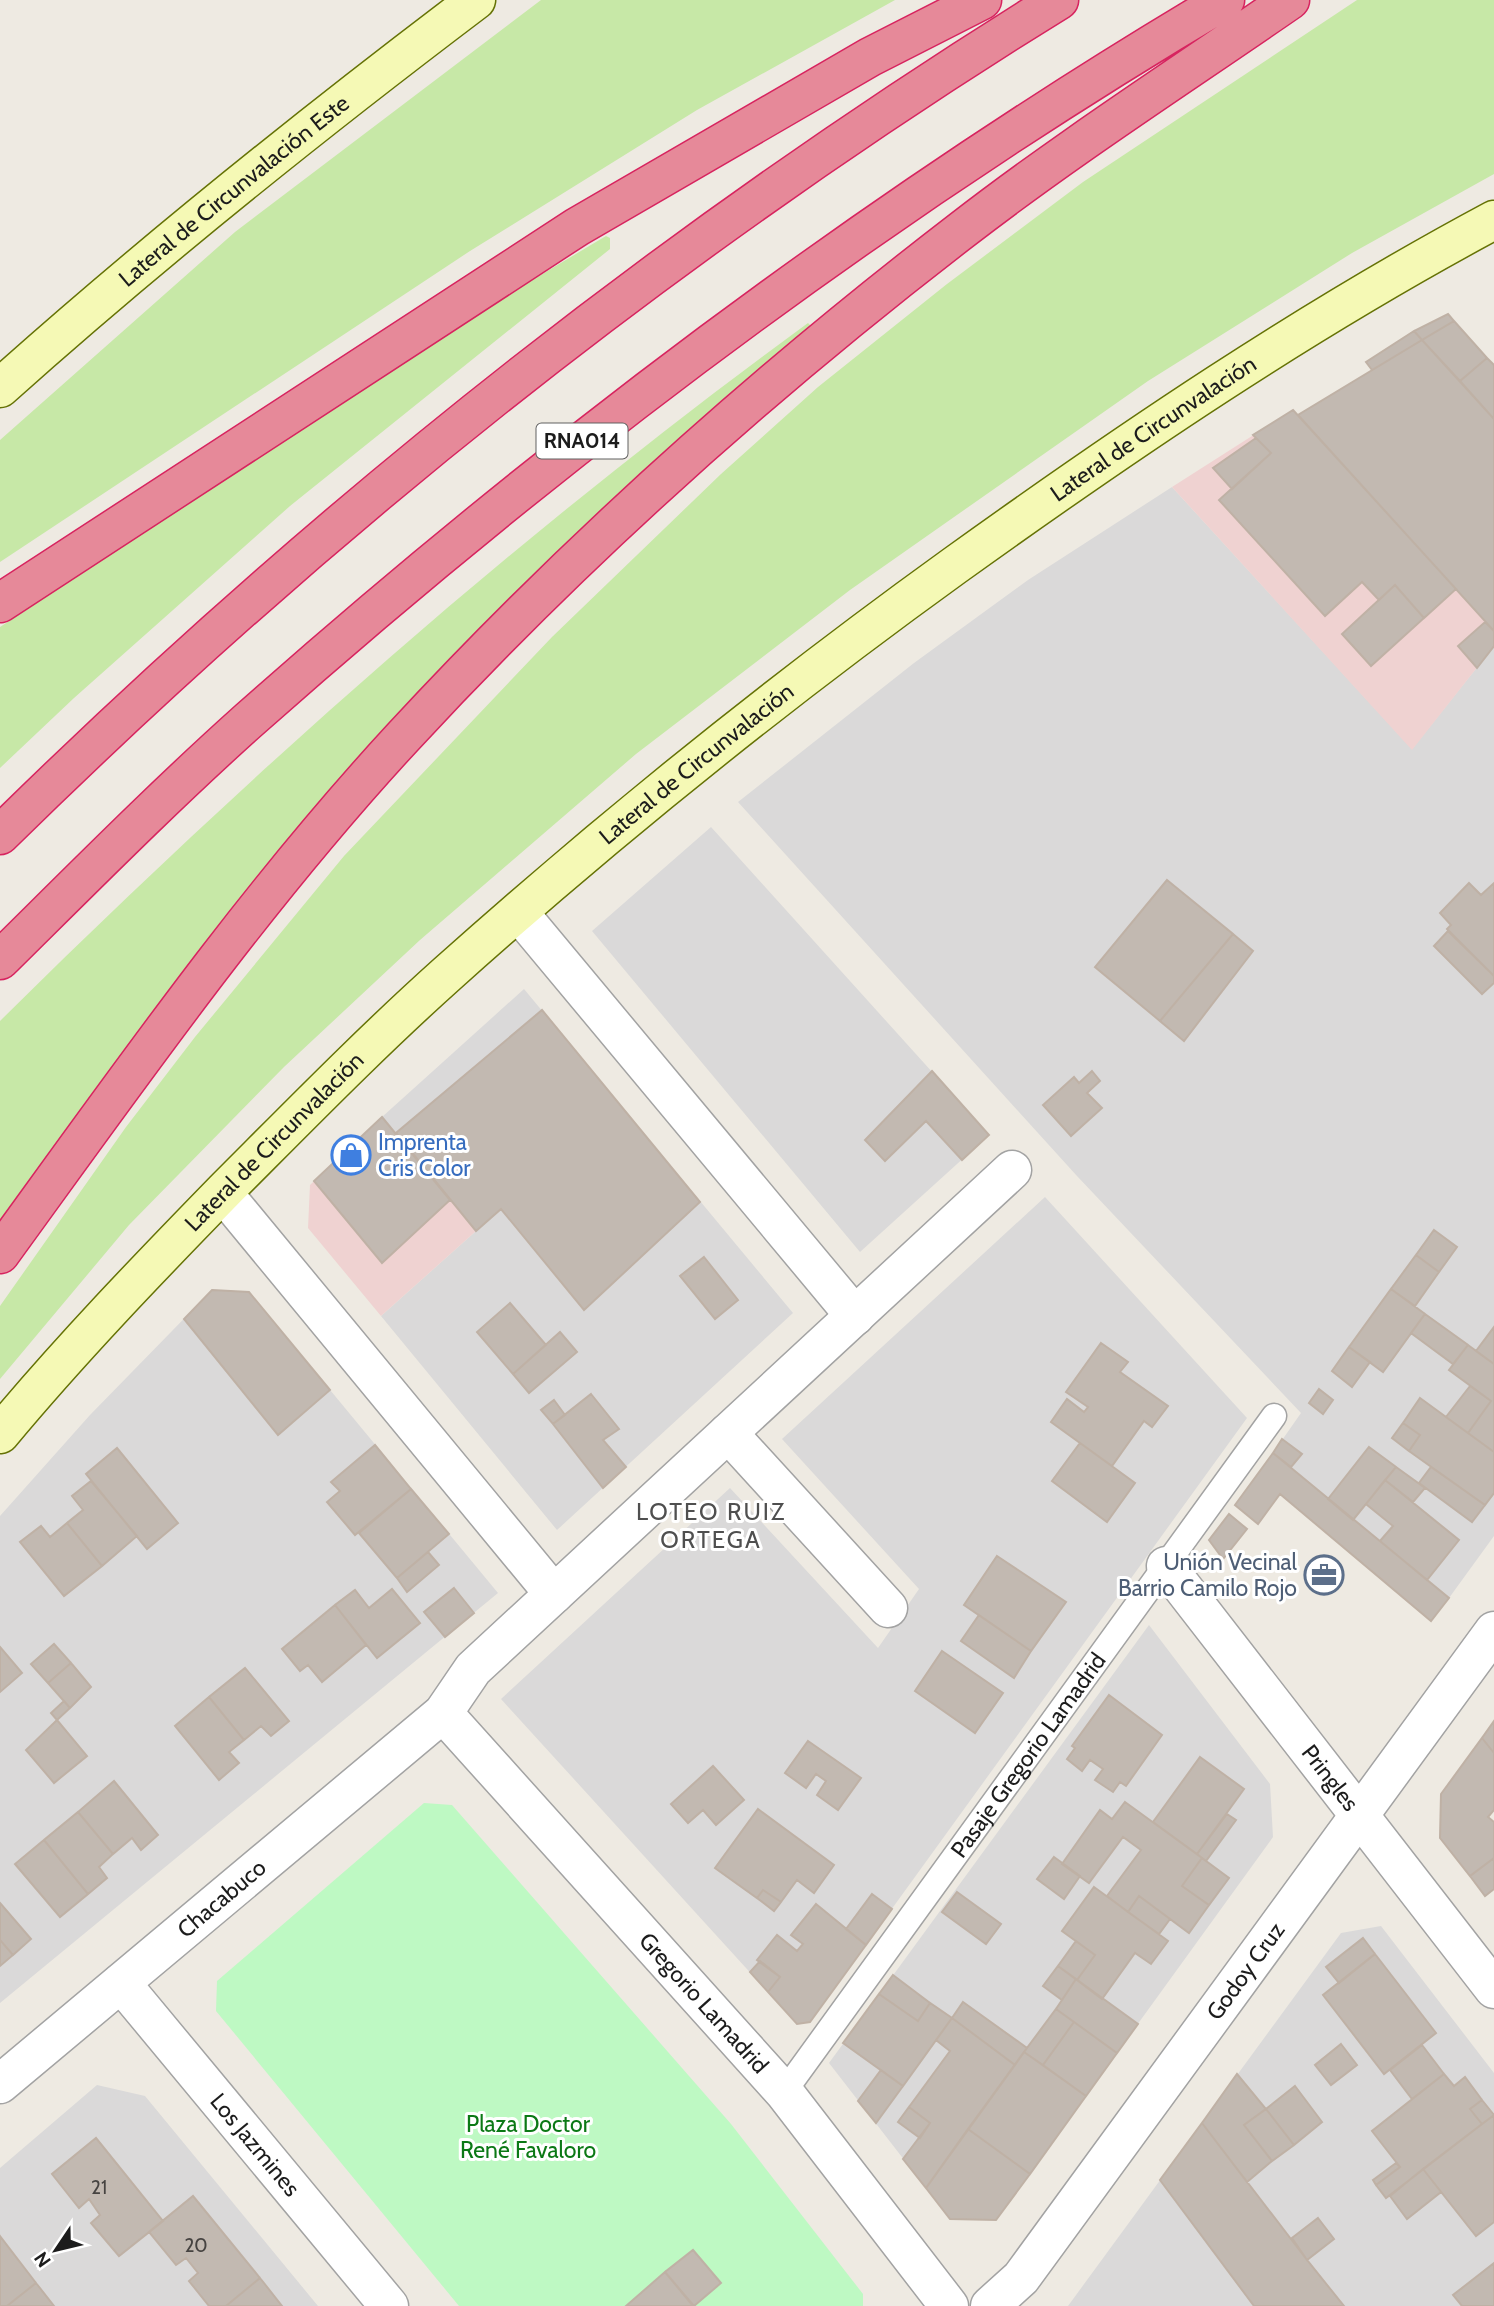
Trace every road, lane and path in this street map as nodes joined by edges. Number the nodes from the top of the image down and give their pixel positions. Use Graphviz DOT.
graph roads {
  1 [pos="476,0"];
  2 [pos="982,0"];
  3 [pos="1059,0"];
  4 [pos="1225,0"];
  5 [pos="1290,0"];
  6 [pos="1494,220"];
  7 [pos="0,388"];
  8 [pos="0,603"];
  9 [pos="0,835"];
  10 [pos="519,913"];
  11 [pos="0,960"];
  12 [pos="1012,1170"];
  13 [pos="223,1193"];
  14 [pos="0,1254"];
  15 [pos="855,1316"];
  16 [pos="1274,1416"];
  17 [pos="728,1433"];
  18 [pos="0,1434"];
  19 [pos="1166,1566"];
  20 [pos="554,1594"];
  21 [pos="888,1608"];
  22 [pos="1494,1631"];
  23 [pos="443,1713"];
  24 [pos="1359,1815"];
  25 [pos="121,1983"];
  26 [pos="1494,1989"];
  27 [pos="0,2084"];
  28 [pos="784,2092"];
  29 [pos="389,2306"];
  30 [pos="949,2306"];
  31 [pos="990,2306"];
  1 -- 7 [label="street, Lateral de Circunvalación Este"];
  2 -- 8 [label="highway"];
  3 -- 9 [label="highway"];
  4 -- 11 [label="highway, RNA014"];
  5 -- 14 [label="highway"];
  6 -- 10 [label="street, Lateral de Circunvalación"];
  10 -- 13 [label="street, Lateral de Circunvalación"];
  10 -- 15 [label="street"];
  12 -- 15 [label="street, Chacabuco"];
  13 -- 18 [label="street, Lateral de Circunvalación"];
  13 -- 20 [label="street"];
  15 -- 17 [label="street, Chacabuco"];
  16 -- 19 [label="lane, Pasaje Gregorio Lamadrid"];
  17 -- 20 [label="street, Chacabuco"];
  17 -- 21 [label="street"];
  19 -- 24 [label="street, Pringles"];
  19 -- 28 [label="lane, Pasaje Gregorio Lamadrid"];
  20 -- 23 [label="street, Chacabuco"];
  22 -- 24 [label="street, Godoy Cruz"];
  23 -- 25 [label="street, Chacabuco"];
  23 -- 28 [label="street, Gregorio Lamadrid"];
  24 -- 26 [label="street, Pringles"];
  24 -- 31 [label="street, Godoy Cruz"];
  25 -- 27 [label="street, Chacabuco"];
  25 -- 29 [label="street, Los Jazmines"];
  28 -- 30 [label="street, Gregorio Lamadrid"];
}
